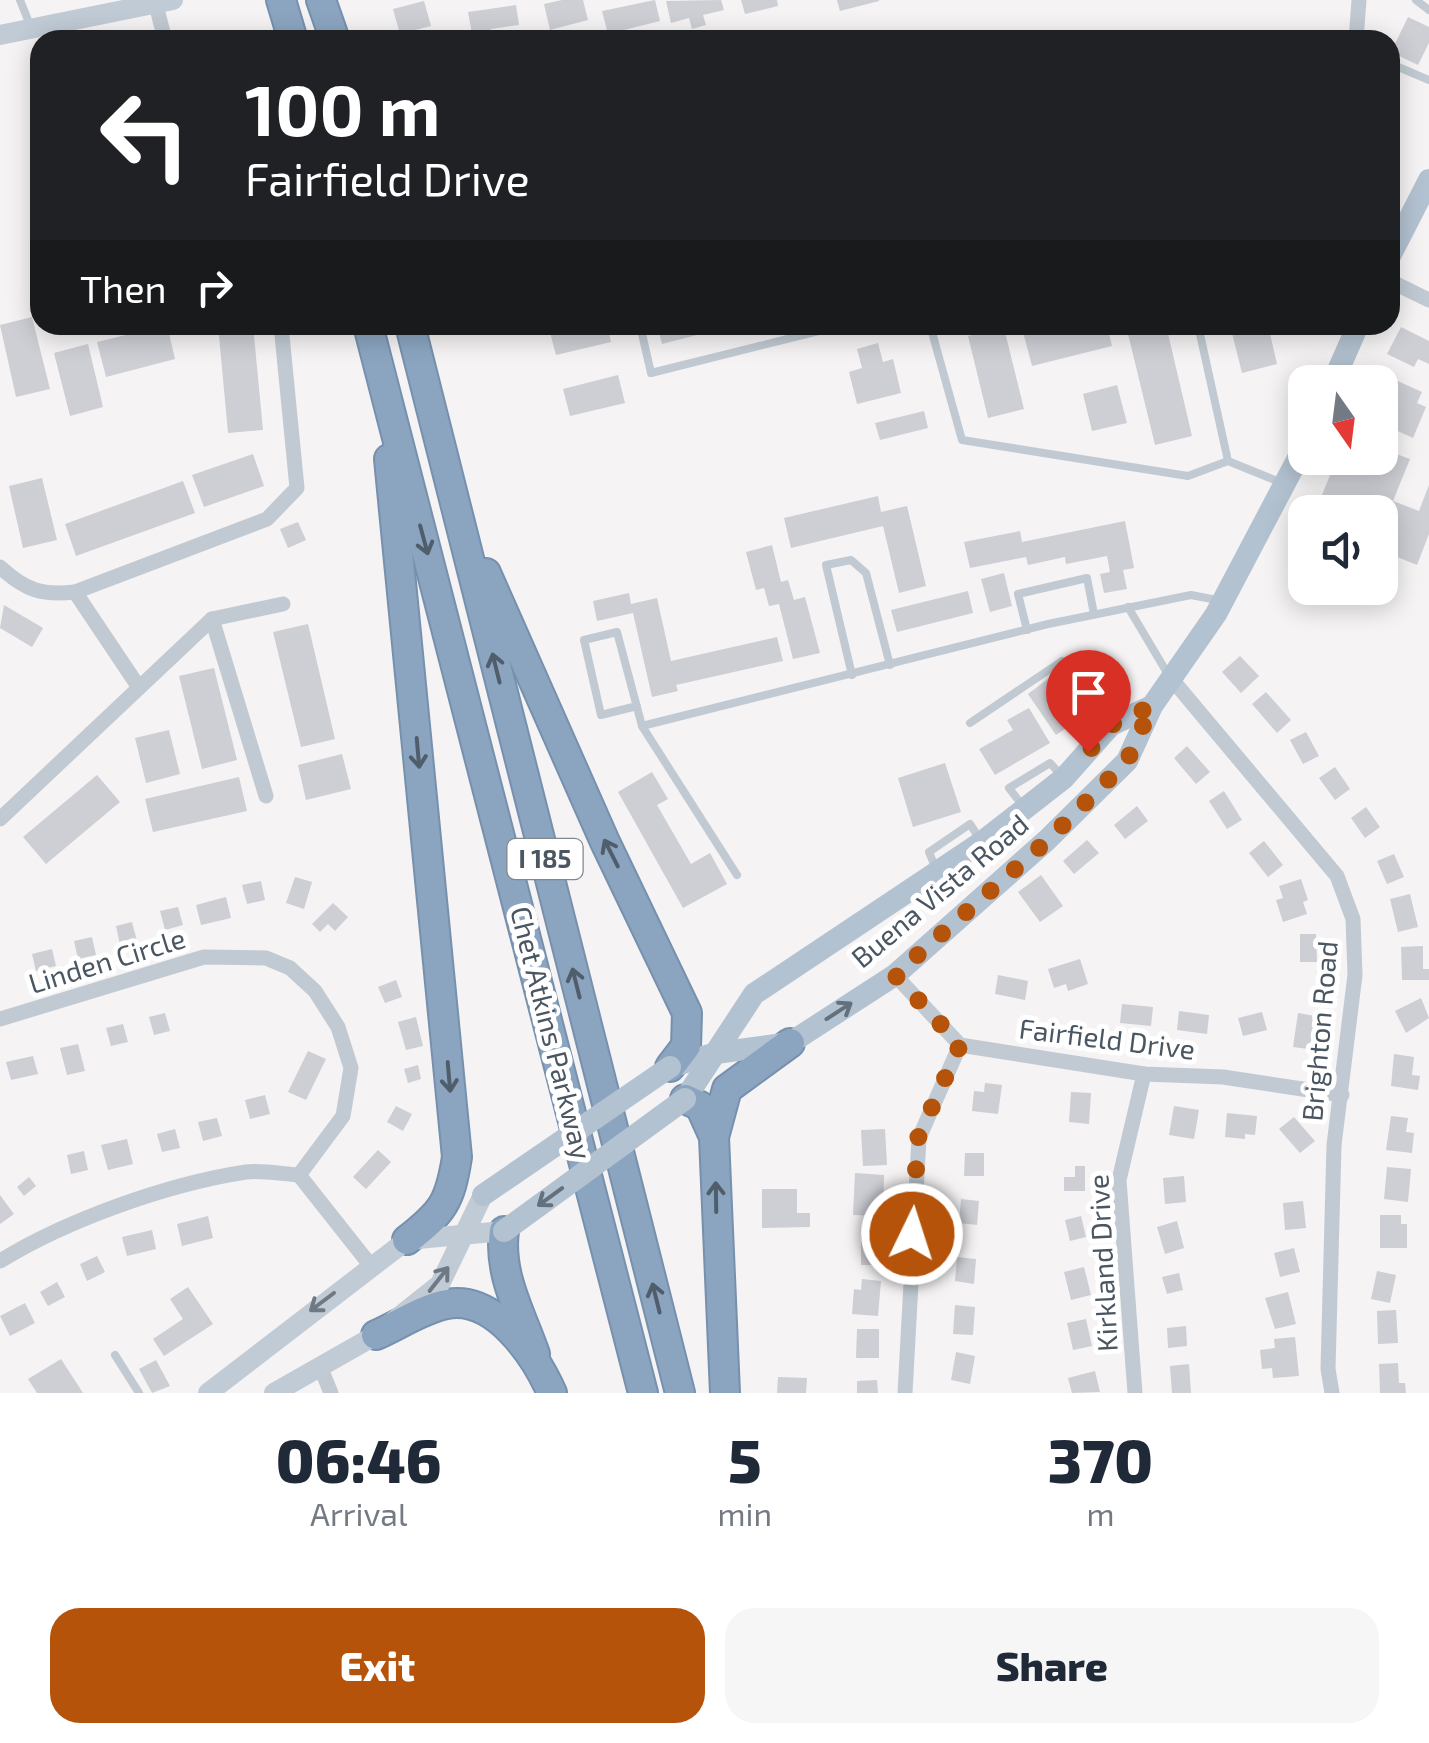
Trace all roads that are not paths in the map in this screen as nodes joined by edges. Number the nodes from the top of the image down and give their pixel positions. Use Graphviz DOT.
graph roads {
  1 [pos="20,0"];
  2 [pos="281,0"];
  3 [pos="321,0"];
  4 [pos="1359,0"];
  5 [pos="1416,0"];
  6 [pos="165,2"];
  7 [pos="1429,10"];
  8 [pos="31,29"];
  9 [pos="165,30"];
  10 [pos="289,30"];
  11 [pos="331,30"];
  12 [pos="1357,30"];
  13 [pos="0,35"];
  14 [pos="1400,68"];
  15 [pos="1429,80"];
  16 [pos="1429,180"];
  17 [pos="1400,237"];
  18 [pos="1400,286"];
  19 [pos="1429,300"];
  20 [pos="281,335"];
  21 [pos="371,335"];
  22 [pos="413,335"];
  23 [pos="413,335"];
  24 [pos="642,335"];
  25 [pos="803,335"];
  26 [pos="933,335"];
  27 [pos="1200,335"];
  28 [pos="1354,335"];
  29 [pos="1340,365"];
  30 [pos="382,378"];
  31 [pos="1228,461"];
  32 [pos="1290,475"];
  33 [pos="1286,484"];
  34 [pos="0,567"];
  35 [pos="75,592"];
  36 [pos="1223,601"];
  37 [pos="283,604"];
  38 [pos="1128,607"];
  39 [pos="1094,614"];
  40 [pos="212,619"];
  41 [pos="1027,630"];
  42 [pos="890,665"];
  43 [pos="852,675"];
  44 [pos="1170,677"];
  45 [pos="138,686"];
  46 [pos="636,706"];
  47 [pos="1152,706"];
  48 [pos="970,723"];
  49 [pos="1111,725"];
  50 [pos="642,726"];
  51 [pos="266,796"];
  52 [pos="0,820"];
  53 [pos="737,875"];
  54 [pos="895,975"];
  55 [pos="0,1019"];
  56 [pos="790,1042"];
  57 [pos="960,1045"];
  58 [pos="716,1054"];
  59 [pos="670,1067"];
  60 [pos="1144,1074"];
  61 [pos="1342,1095"];
  62 [pos="685,1098"];
  63 [pos="714,1138"];
  64 [pos="300,1175"];
  65 [pos="483,1195"];
  66 [pos="504,1231"];
  67 [pos="468,1232"];
  68 [pos="407,1240"];
  69 [pos="0,1261"];
  70 [pos="370,1266"];
  71 [pos="376,1335"];
  72 [pos="115,1355"];
  73 [pos="539,1365"];
  74 [pos="320,1366"];
  75 [pos="139,1393"];
  76 [pos="208,1393"];
  77 [pos="274,1393"];
  78 [pos="331,1393"];
  79 [pos="552,1393"];
  80 [pos="643,1393"];
  81 [pos="680,1393"];
  82 [pos="725,1393"];
  83 [pos="905,1393"];
  84 [pos="1135,1393"];
  85 [pos="1332,1393"];
  1 -- 8 [label="lane"];
  2 -- 10 [label="highway"];
  3 -- 11 [label="highway"];
  4 -- 12 [label="street"];
  5 -- 7 [label="lane"];
  6 -- 8 [label="main road"];
  6 -- 9 [label="street"];
  8 -- 13 [label="main road"];
  14 -- 15 [label="lane"];
  16 -- 17 [label="main road"];
  18 -- 19 [label="street"];
  20 -- 35 [label="street"];
  21 -- 30 [label="highway, Chet Atkins Parkway / I 185"];
  59 -- 22 [label="highway, one-way"];
  81 -- 23 [label="highway, Chet Atkins Parkway / I 185, one-way"];
  24 -- 25 [label="lane"];
  26 -- 31 [label="lane"];
  27 -- 31 [label="lane"];
  28 -- 29 [label="main road"];
  30 -- 68 [label="highway, one-way"];
  30 -- 80 [label="highway, Chet Atkins Parkway / I 185, one-way"];
  31 -- 33 [label="lane"];
  32 -- 33 [label="main road, Buena Vista Road"];
  33 -- 36 [label="main road, Buena Vista Road"];
  34 -- 35 [label="street"];
  35 -- 45 [label="street"];
  36 -- 38 [label="lane"];
  36 -- 44 [label="main road, Buena Vista Road"];
  37 -- 40 [label="street"];
  38 -- 39 [label="lane"];
  38 -- 44 [label="lane"];
  39 -- 41 [label="lane"];
  39 -- 41 [label="lane"];
  40 -- 45 [label="street"];
  40 -- 51 [label="street"];
  41 -- 42 [label="lane"];
  42 -- 43 [label="lane"];
  42 -- 43 [label="lane"];
  43 -- 50 [label="lane"];
  44 -- 47 [label="main road, Buena Vista Road"];
  44 -- 61 [label="street, Brighton Road"];
  45 -- 52 [label="street"];
  46 -- 46 [label="lane"];
  46 -- 50 [label="lane"];
  47 -- 49 [label="main road, Buena Vista Road"];
  47 -- 54 [label="main road, Buena Vista Road"];
  48 -- 49 [label="lane"];
  49 -- 58 [label="main road, Buena Vista Road"];
  50 -- 53 [label="lane"];
  56 -- 54 [label="main road, Buena Vista Road, one-way"];
  54 -- 57 [label="street"];
  55 -- 64 [label="street, Linden Circle"];
  56 -- 58 [label="main road, Buena Vista Road"];
  56 -- 63 [label="highway"];
  57 -- 60 [label="street, Fairfield Drive"];
  57 -- 83 [label="street"];
  58 -- 59 [label="main road, Buena Vista Road"];
  58 -- 62 [label="main road, Buena Vista Road"];
  59 -- 65 [label="main road, Buena Vista Road, bridge"];
  60 -- 61 [label="street, Fairfield Drive"];
  60 -- 84 [label="street, Kirkland Drive"];
  61 -- 85 [label="street, Brighton Road"];
  62 -- 63 [label="highway"];
  62 -- 66 [label="main road, Buena Vista Road, one-way, bridge"];
  82 -- 63 [label="highway, one-way"];
  64 -- 69 [label="street"];
  64 -- 70 [label="street"];
  65 -- 67 [label="main road, Buena Vista Road"];
  66 -- 67 [label="main road"];
  66 -- 73 [label="highway"];
  67 -- 68 [label="main road"];
  71 -- 67 [label="main road, Buena Vista Road, one-way"];
  68 -- 70 [label="main road"];
  70 -- 76 [label="main road, one-way"];
  71 -- 73 [label="highway"];
  71 -- 74 [label="main road, Buena Vista Road"];
  72 -- 75 [label="lane"];
  73 -- 79 [label="highway"];
  74 -- 77 [label="main road, Buena Vista Road"];
  74 -- 78 [label="street"];
}
